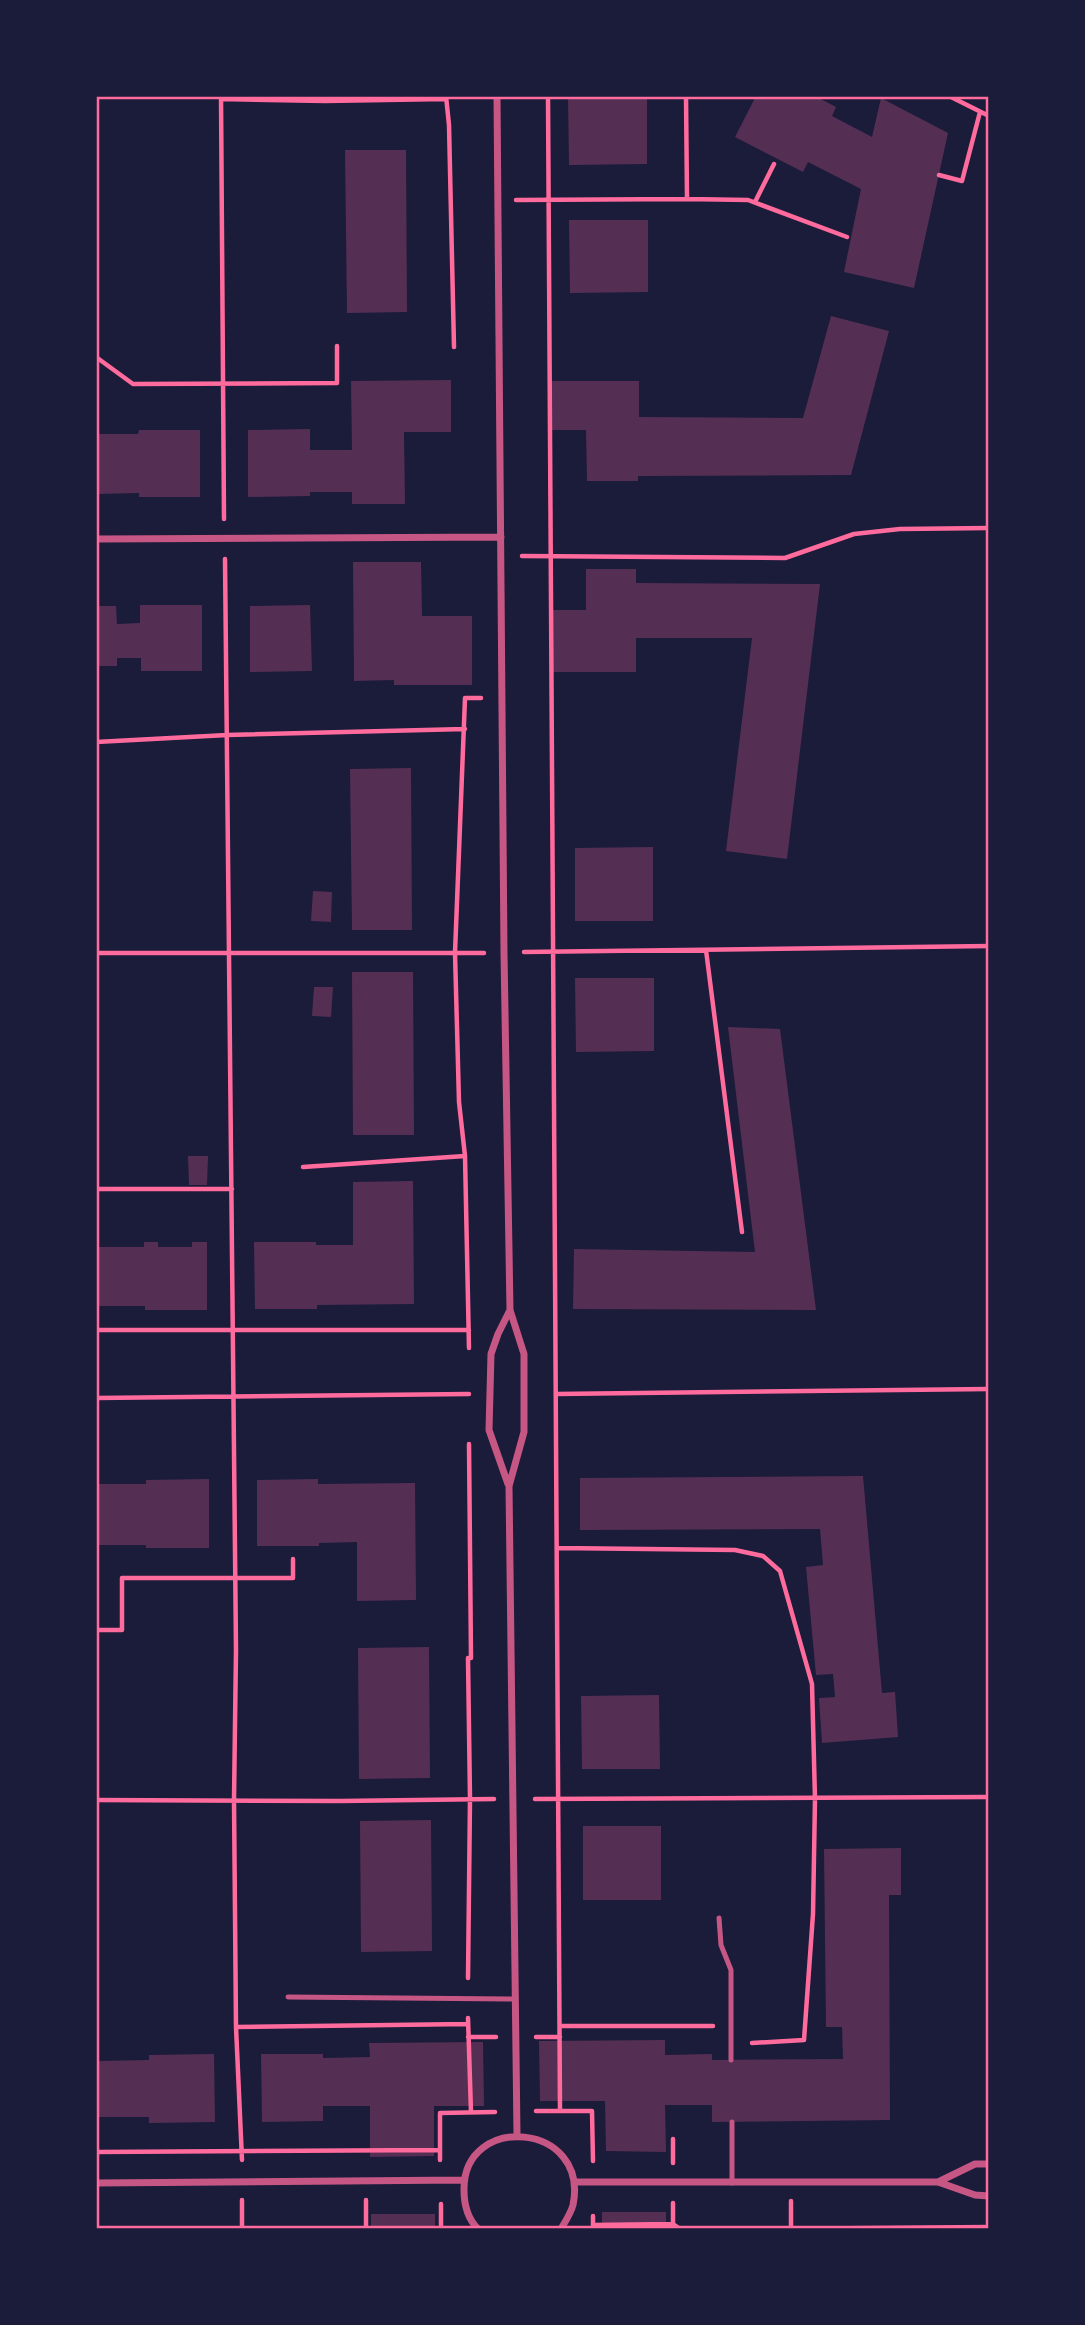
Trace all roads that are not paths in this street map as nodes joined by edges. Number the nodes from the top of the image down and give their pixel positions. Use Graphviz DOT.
graph roads {
  1 [pos="497,96"];
  2 [pos="501,537"];
  3 [pos="96,539"];
  4 [pos="510,1310"];
  5 [pos="509,1486"];
  6 [pos="719,1917"];
  7 [pos="288,1997"];
  8 [pos="516,1998"];
  9 [pos="731,2060"];
  10 [pos="732,2122"];
  11 [pos="517,2135"];
  12 [pos="989,2164"];
  13 [pos="464,2180"];
  14 [pos="574,2182"];
  15 [pos="938,2182"];
  16 [pos="96,2183"];
  17 [pos="732,2183"];
  18 [pos="989,2196"];
  19 [pos="478,2229"];
  20 [pos="561,2229"];
  1 -- 2 [label="street"];
  2 -- 3 [label="street"];
  2 -- 4 [label="street"];
  4 -- 5 [label="street"];
  4 -- 5 [label="street"];
  5 -- 8 [label="street"];
  6 -- 9 [label="lane"];
  7 -- 8 [label="lane"];
  8 -- 11 [label="street"];
  10 -- 17 [label="lane"];
  11 -- 13 [label="street"];
  11 -- 14 [label="street"];
  12 -- 15 [label="street"];
  13 -- 16 [label="street"];
  13 -- 19 [label="street"];
  14 -- 17 [label="street"];
  14 -- 20 [label="street"];
  15 -- 17 [label="street"];
  15 -- 18 [label="street"];
}
